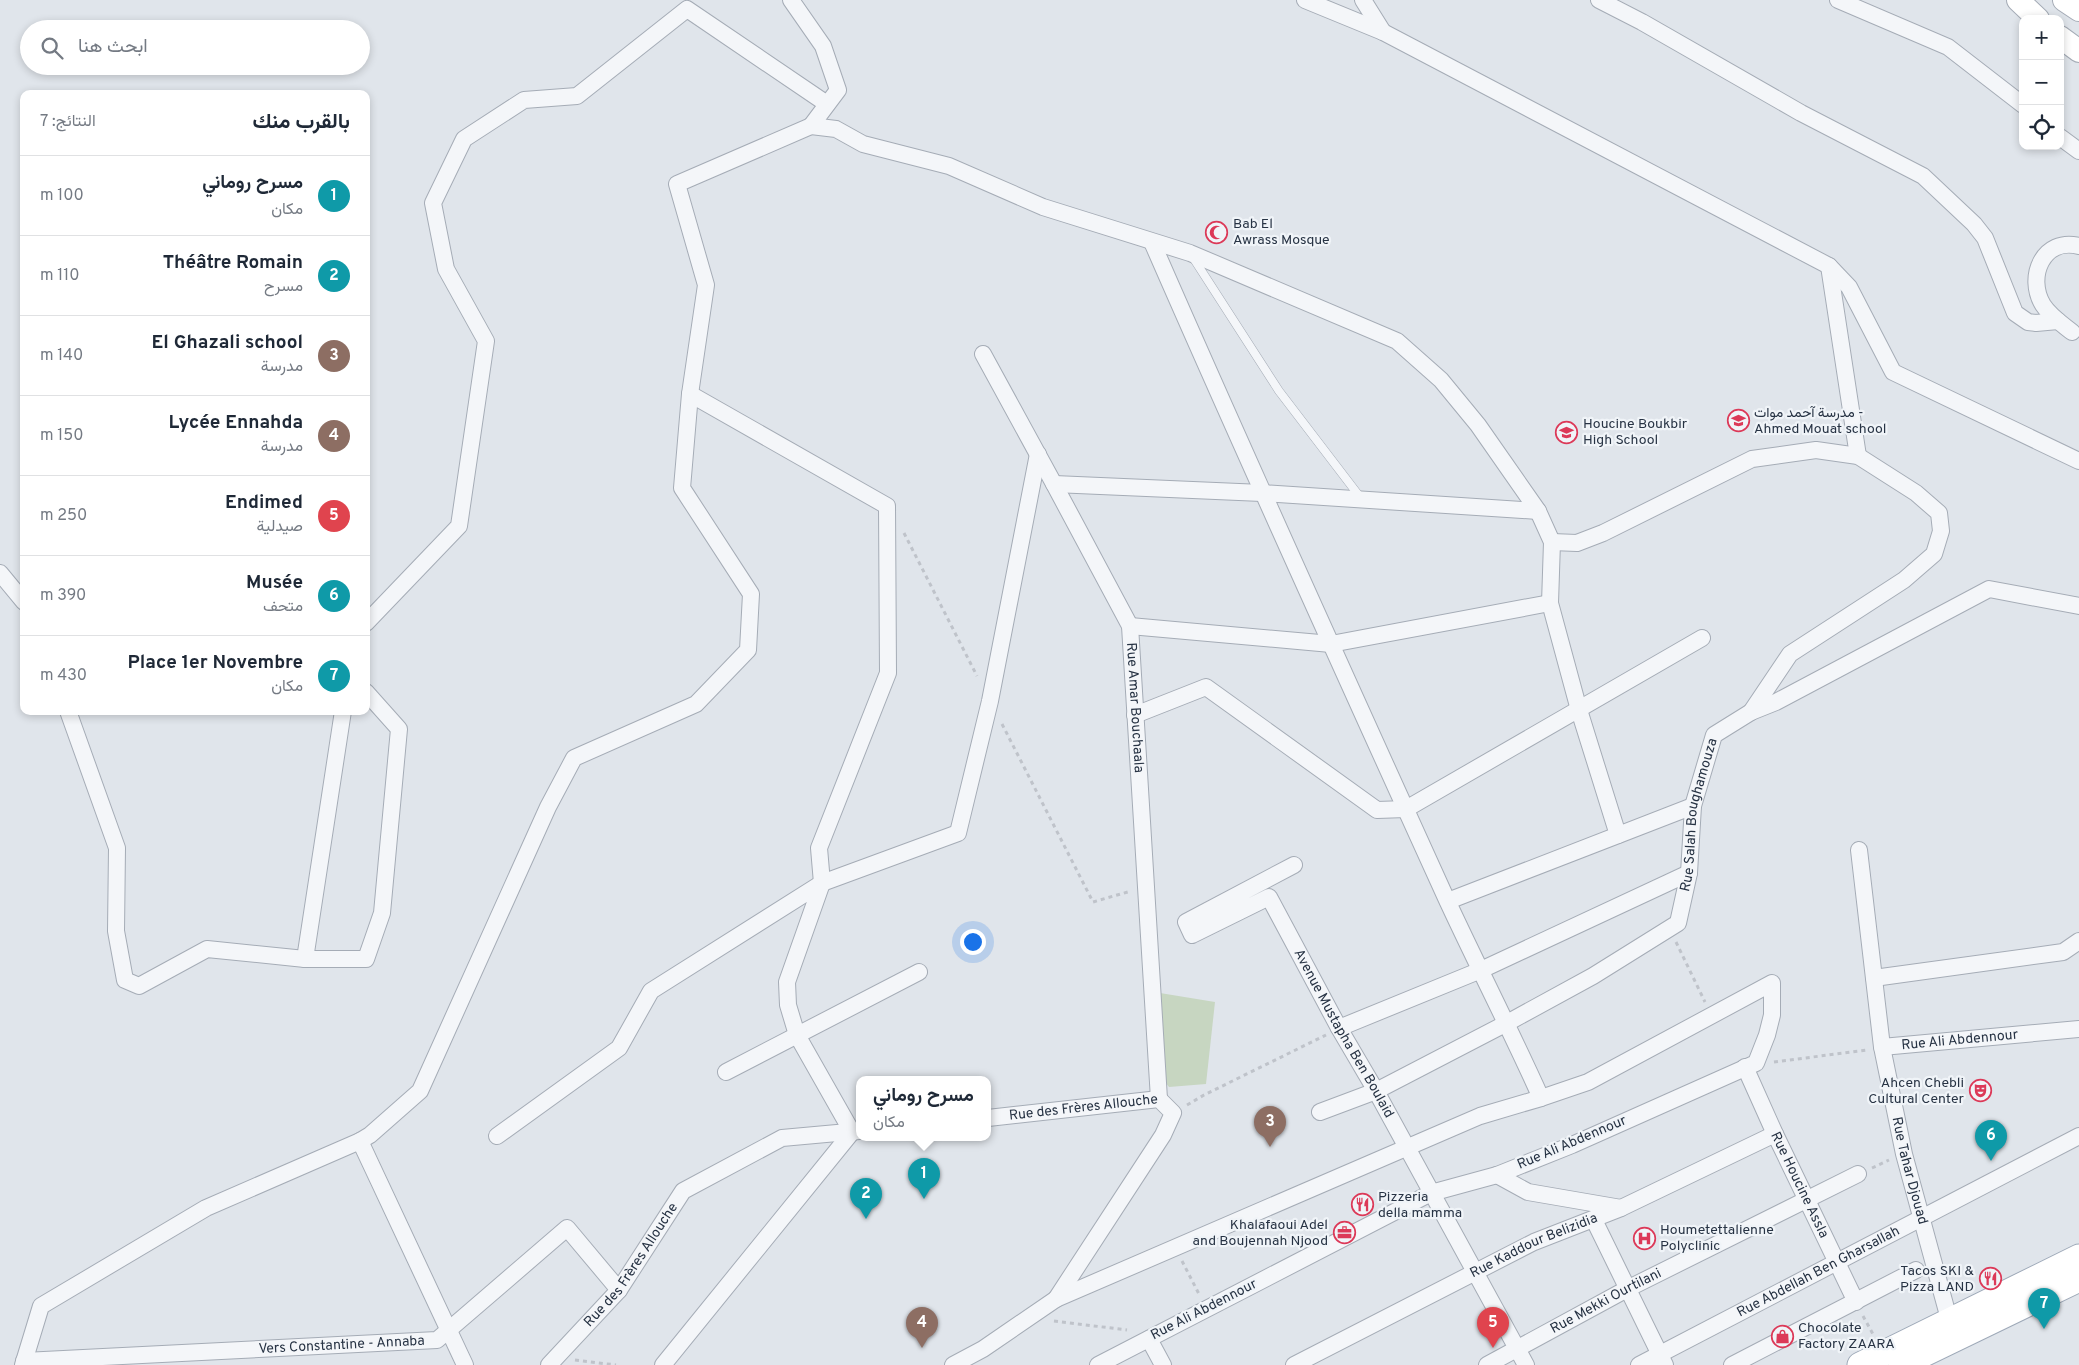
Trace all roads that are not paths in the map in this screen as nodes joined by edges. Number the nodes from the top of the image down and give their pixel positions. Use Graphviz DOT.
graph roads {
  1 [pos="791,0"];
  2 [pos="1305,0"];
  3 [pos="1363,0"];
  4 [pos="1599,0"];
  5 [pos="1838,0"];
  6 [pos="2018,0"];
  7 [pos="2064,0"];
  8 [pos="2079,10"];
  9 [pos="2034,15"];
  10 [pos="1383,32"];
  11 [pos="2064,40"];
  12 [pos="2079,50"];
  13 [pos="2019,102"];
  14 [pos="827,104"];
  15 [pos="811,126"];
  16 [pos="2064,140"];
  17 [pos="2079,151"];
  18 [pos="1152,242"];
  19 [pos="2079,246"];
  20 [pos="1190,253"];
  21 [pos="1828,266"];
  22 [pos="2058,321"];
  23 [pos="2072,332"];
  24 [pos="983,354"];
  25 [pos="690,394"];
  26 [pos="1038,454"];
  27 [pos="1858,456"];
  28 [pos="2079,461"];
  29 [pos="1054,484"];
  30 [pos="1262,493"];
  31 [pos="1361,500"];
  32 [pos="1538,511"];
  33 [pos="1552,542"];
  34 [pos="0,573"];
  35 [pos="20,597"];
  36 [pos="1550,603"];
  37 [pos="2079,606"];
  38 [pos="370,619"];
  39 [pos="1130,626"];
  40 [pos="1702,638"];
  41 [pos="1331,644"];
  42 [pos="370,696"];
  43 [pos="1578,710"];
  44 [pos="1751,712"];
  45 [pos="69,715"];
  46 [pos="341,715"];
  47 [pos="1135,715"];
  48 [pos="1693,806"];
  49 [pos="1406,810"];
  50 [pos="1618,835"];
  51 [pos="1859,850"];
  52 [pos="1294,865"];
  53 [pos="1689,873"];
  54 [pos="822,883"];
  55 [pos="1448,901"];
  56 [pos="2079,941"];
  57 [pos="305,959"];
  58 [pos="1481,970"];
  59 [pos="919,972"];
  60 [pos="1874,978"];
  61 [pos="1507,1023"];
  62 [pos="1339,1028"];
  63 [pos="2079,1030"];
  64 [pos="797,1035"];
  65 [pos="1882,1047"];
  66 [pos="1750,1065"];
  67 [pos="726,1072"];
  68 [pos="1376,1091"];
  69 [pos="1541,1098"];
  70 [pos="1159,1099"];
  71 [pos="1320,1112"];
  72 [pos="991,1118"];
  73 [pos="856,1132"];
  74 [pos="1775,1134"];
  75 [pos="497,1136"];
  76 [pos="2079,1136"];
  77 [pos="360,1141"];
  78 [pos="1406,1147"];
  79 [pos="1858,1174"];
  80 [pos="1497,1175"];
  81 [pos="1432,1193"];
  82 [pos="1806,1200"];
  83 [pos="1622,1208"];
  84 [pos="1921,1219"];
  85 [pos="1594,1220"];
  86 [pos="2079,1257"];
  87 [pos="1836,1264"];
  88 [pos="1916,1270"];
  89 [pos="1475,1272"];
  90 [pos="2079,1279"];
  91 [pos="1627,1289"];
  92 [pos="619,1290"];
  93 [pos="1056,1299"];
  94 [pos="1856,1302"];
  95 [pos="1952,1330"];
  96 [pos="449,1331"];
  97 [pos="1153,1336"];
  98 [pos="1517,1349"];
  99 [pos="1662,1360"];
  100 [pos="1905,1360"];
  101 [pos="553,1361"];
  102 [pos="23,1363"];
  103 [pos="465,1365"];
  104 [pos="663,1365"];
  105 [pos="953,1365"];
  106 [pos="1098,1365"];
  107 [pos="1162,1365"];
  108 [pos="1294,1365"];
  109 [pos="1487,1365"];
  110 [pos="1526,1365"];
  111 [pos="1639,1365"];
  112 [pos="1732,1365"];
  113 [pos="1860,1365"];
  1 -- 14 [label="street"];
  2 -- 10 [label="street"];
  3 -- 10 [label="street"];
  4 -- 22 [label="street"];
  5 -- 13 [label="street"];
  6 -- 9 [label="main road"];
  7 -- 8 [label="main road"];
  10 -- 21 [label="street"];
  11 -- 12 [label="main road"];
  14 -- 15 [label="street"];
  14 -- 38 [label="street"];
  15 -- 18 [label="street"];
  15 -- 25 [label="street"];
  16 -- 17 [label="street"];
  18 -- 20 [label="street"];
  18 -- 30 [label="street"];
  19 -- 22 [label="street"];
  20 -- 31 [label="lane"];
  20 -- 32 [label="street"];
  21 -- 27 [label="street"];
  21 -- 28 [label="street"];
  22 -- 23 [label="street"];
  24 -- 26 [label="street, Rue Amar Bouchaala"];
  25 -- 54 [label="street"];
  25 -- 77 [label="street"];
  26 -- 29 [label="street, Rue Amar Bouchaala"];
  26 -- 54 [label="street"];
  27 -- 33 [label="street"];
  27 -- 44 [label="street"];
  29 -- 30 [label="street"];
  29 -- 39 [label="street, Rue Amar Bouchaala"];
  30 -- 31 [label="street"];
  30 -- 41 [label="street"];
  31 -- 32 [label="street"];
  32 -- 33 [label="street"];
  33 -- 36 [label="street"];
  34 -- 35 [label="street"];
  36 -- 41 [label="street"];
  36 -- 43 [label="street"];
  37 -- 44 [label="street, Rue Salah Boughamouza"];
  39 -- 41 [label="street"];
  39 -- 47 [label="street, Rue Amar Bouchaala"];
  40 -- 43 [label="street"];
  41 -- 49 [label="street"];
  42 -- 57 [label="street"];
  43 -- 49 [label="street"];
  43 -- 50 [label="street"];
  44 -- 48 [label="street, Rue Salah Boughamouza"];
  45 -- 57 [label="street"];
  46 -- 57 [label="street"];
  47 -- 49 [label="street"];
  47 -- 70 [label="street, Rue Amar Bouchaala"];
  48 -- 50 [label="street"];
  48 -- 53 [label="street, Rue Salah Boughamouza"];
  49 -- 55 [label="street"];
  50 -- 55 [label="street"];
  51 -- 60 [label="street, Rue Tahar Djouad"];
  52 -- 62 [label="street, Avenue Mustapha Ben Boulaid"];
  53 -- 58 [label="street"];
  53 -- 61 [label="street, Rue Salah Boughamouza"];
  54 -- 64 [label="street"];
  54 -- 75 [label="street"];
  55 -- 58 [label="street"];
  56 -- 60 [label="street"];
  58 -- 61 [label="street"];
  58 -- 62 [label="street"];
  59 -- 64 [label="street"];
  60 -- 65 [label="street, Rue Tahar Djouad"];
  61 -- 68 [label="street, Rue Salah Boughamouza"];
  61 -- 69 [label="street"];
  62 -- 68 [label="street, Avenue Mustapha Ben Boulaid"];
  63 -- 65 [label="street, Rue Ali Abdennour"];
  64 -- 67 [label="street"];
  64 -- 73 [label="street"];
  65 -- 84 [label="street, Rue Tahar Djouad"];
  66 -- 69 [label="street"];
  66 -- 74 [label="street, Rue Houcine Assla"];
  66 -- 80 [label="street, Rue Ali Abdennour"];
  68 -- 71 [label="street, Rue Salah Boughamouza"];
  68 -- 78 [label="street, Avenue Mustapha Ben Boulaid"];
  69 -- 78 [label="street"];
  70 -- 72 [label="street, Rue des Frères Allouche"];
  70 -- 93 [label="street, Rue des Frères Allouche"];
  73 -- 92 [label="street, Rue des Frères Allouche"];
  73 -- 104 [label="street"];
  74 -- 82 [label="street, Rue Houcine Assla"];
  74 -- 83 [label="street, Rue Kaddour Belizidia"];
  76 -- 84 [label="street, Rue Abdellah Ben Gharsallah"];
  77 -- 96 [label="street"];
  77 -- 102 [label="street"];
  78 -- 81 [label="street, Avenue Mustapha Ben Boulaid"];
  78 -- 93 [label="street"];
  79 -- 82 [label="street, Rue Mekki Ourtilani"];
  80 -- 81 [label="street, Rue Ali Abdennour"];
  80 -- 83 [label="street"];
  81 -- 89 [label="street, Avenue Mustapha Ben Boulaid"];
  81 -- 97 [label="street, Rue Ali Abdennour"];
  82 -- 87 [label="street, Rue Houcine Assla"];
  82 -- 91 [label="street, Rue Mekki Ourtilani"];
  83 -- 85 [label="street, Rue Kaddour Belizidia"];
  84 -- 87 [label="street, Rue Abdellah Ben Gharsallah"];
  84 -- 95 [label="street, Rue Tahar Djouad"];
  85 -- 89 [label="street, Rue Kaddour Belizidia"];
  85 -- 91 [label="street"];
  86 -- 95 [label="main road"];
  87 -- 94 [label="street, Rue Houcine Assla"];
  87 -- 99 [label="street, Rue Abdellah Ben Gharsallah"];
  88 -- 94 [label="street"];
  89 -- 98 [label="street, Avenue Mustapha Ben Boulaid"];
  89 -- 108 [label="street, Rue Kaddour Belizidia"];
  90 -- 95 [label="main road"];
  91 -- 98 [label="street, Rue Mekki Ourtilani"];
  91 -- 99 [label="street"];
  92 -- 96 [label="street, Vers Constantine - Annaba"];
  92 -- 101 [label="street, Rue des Frères Allouche"];
  93 -- 105 [label="street"];
  94 -- 112 [label="street"];
  95 -- 100 [label="main road"];
  95 -- 100 [label="main road"];
  96 -- 102 [label="street, Vers Constantine - Annaba"];
  96 -- 103 [label="street"];
  97 -- 106 [label="street, Rue Ali Abdennour"];
  97 -- 107 [label="street"];
  98 -- 109 [label="street, Rue Mekki Ourtilani"];
  98 -- 110 [label="street, Avenue Mustapha Ben Boulaid"];
  99 -- 111 [label="street, Rue Abdellah Ben Gharsallah"];
  100 -- 113 [label="main road"];
}
